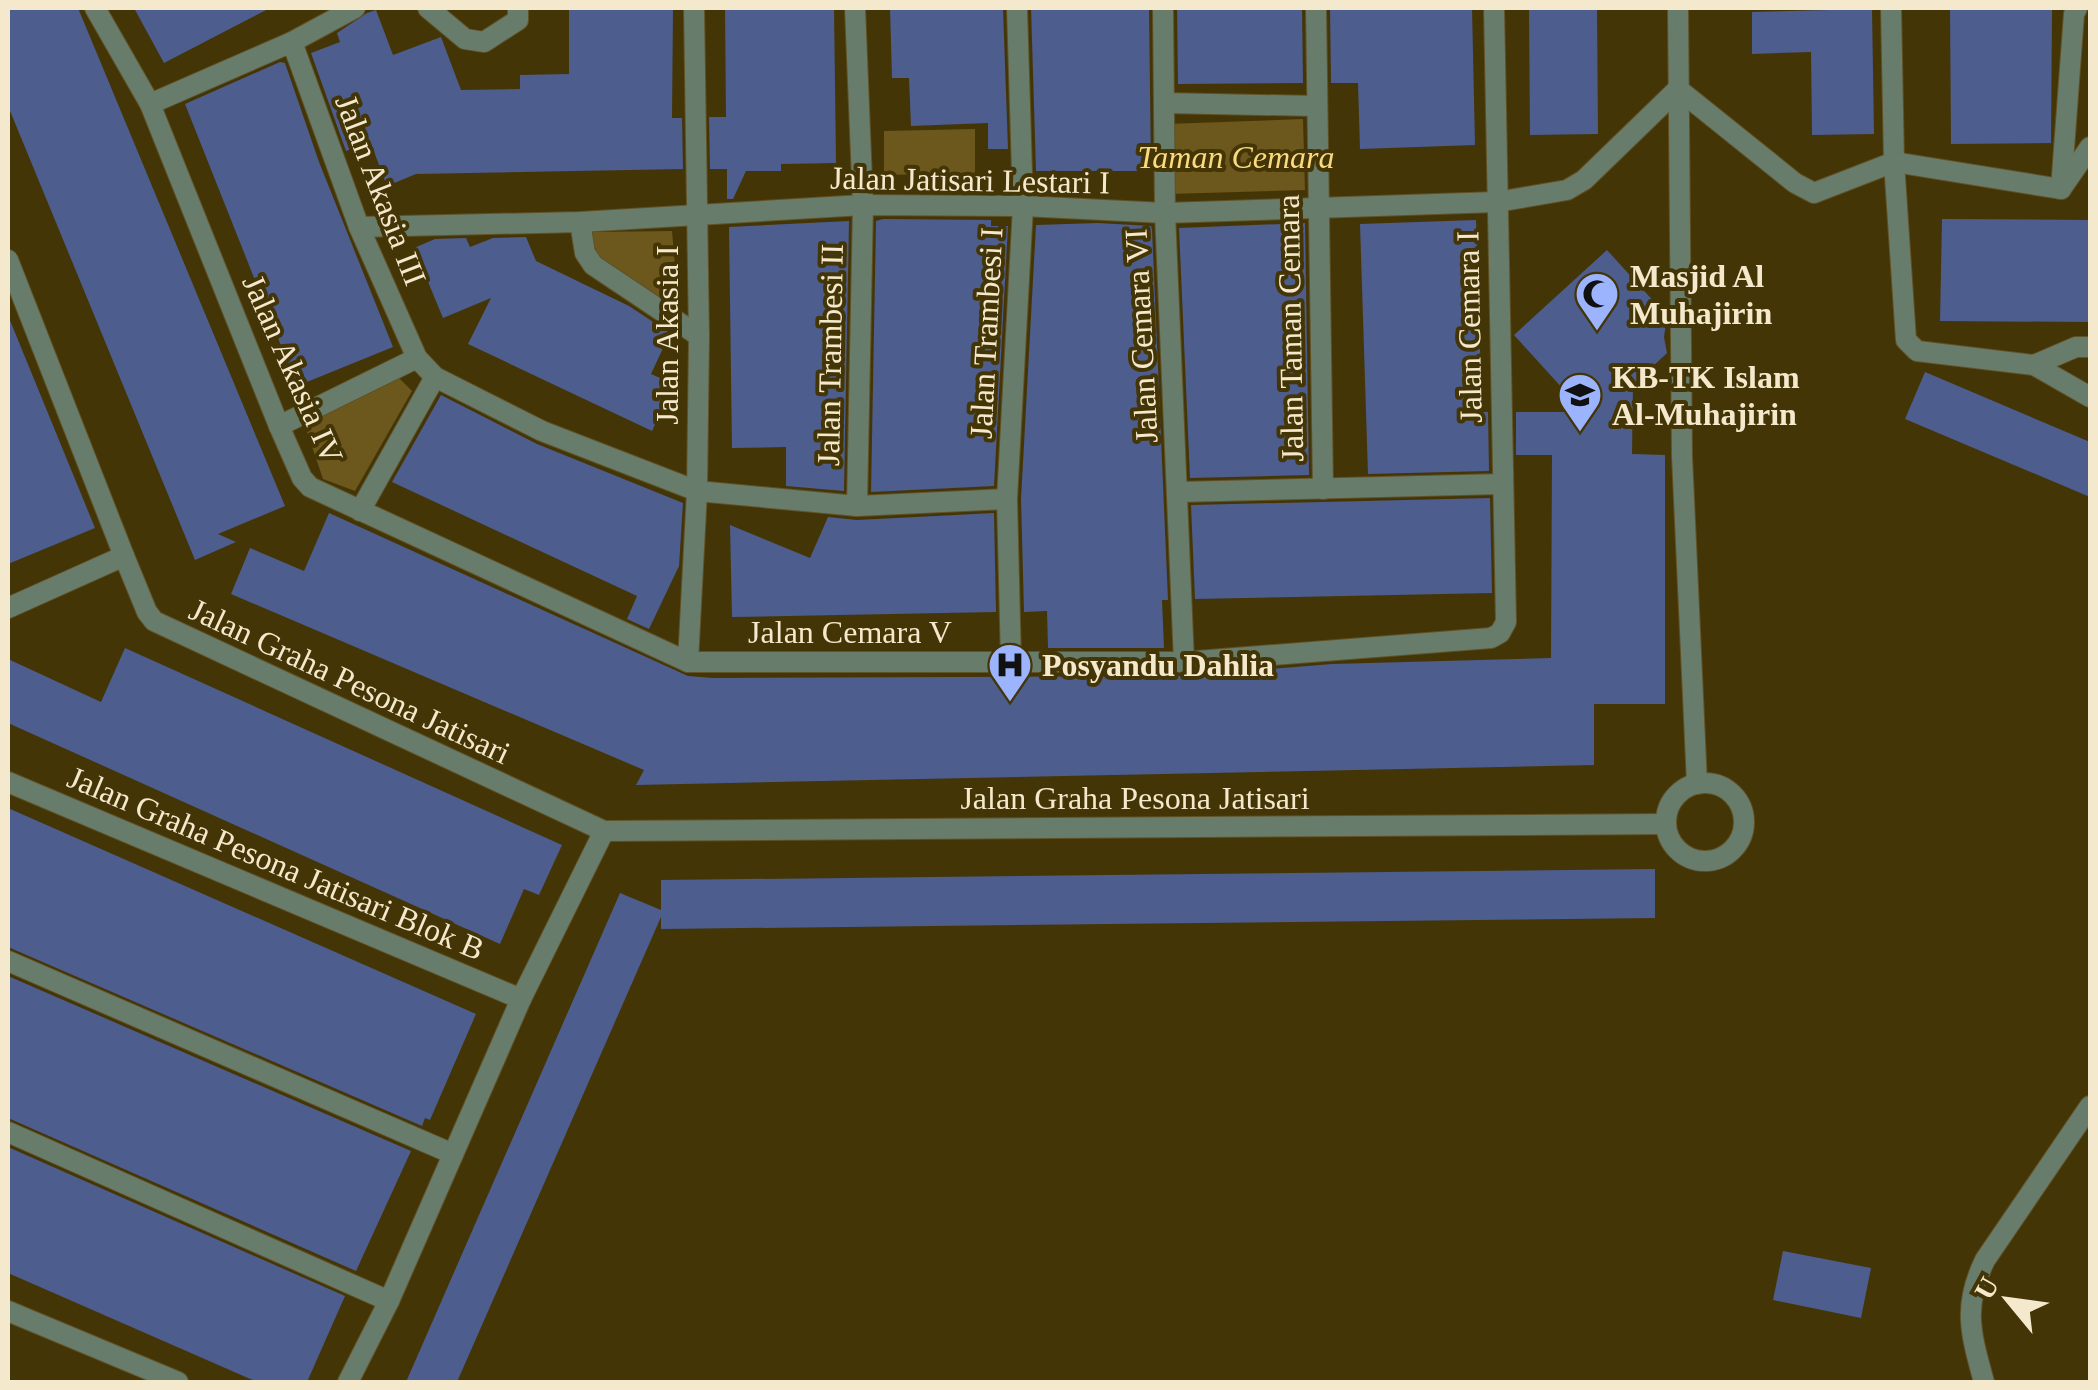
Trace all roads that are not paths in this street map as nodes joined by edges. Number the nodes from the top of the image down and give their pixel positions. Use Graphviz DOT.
graph roads {
  1 [pos="96,8"];
  2 [pos="355,8"];
  3 [pos="428,8"];
  4 [pos="518,8"];
  5 [pos="694,8"];
  6 [pos="855,8"];
  7 [pos="1017,8"];
  8 [pos="1163,8"];
  9 [pos="1316,8"];
  10 [pos="1494,8"];
  11 [pos="1678,8"];
  12 [pos="1891,8"];
  13 [pos="2077,8"];
  14 [pos="292,42"];
  15 [pos="1678,90"];
  16 [pos="1164,103"];
  17 [pos="150,104"];
  18 [pos="1316,106"];
  19 [pos="2090,147"];
  20 [pos="1894,162"];
  21 [pos="2061,189"];
  22 [pos="1497,202"];
  23 [pos="862,205"];
  24 [pos="1022,206"];
  25 [pos="1318,207"];
  26 [pos="1165,213"];
  27 [pos="696,215"];
  28 [pos="580,222"];
  29 [pos="359,227"];
  30 [pos="8,260"];
  31 [pos="700,336"];
  32 [pos="2090,347"];
  33 [pos="417,358"];
  34 [pos="2034,365"];
  35 [pos="435,377"];
  36 [pos="2090,397"];
  37 [pos="279,426"];
  38 [pos="1502,484"];
  39 [pos="1323,489"];
  40 [pos="697,491"];
  41 [pos="1178,492"];
  42 [pos="1007,499"];
  43 [pos="857,506"];
  44 [pos="360,511"];
  45 [pos="124,556"];
  46 [pos="8,608"];
  47 [pos="1490,638"];
  48 [pos="688,662"];
  49 [pos="1012,662"];
  50 [pos="1184,662"];
  51 [pos="8,782"];
  52 [pos="1697,784"];
  53 [pos="1666,824"];
  54 [pos="604,831"];
  55 [pos="8,960"];
  56 [pos="521,999"];
  57 [pos="2090,1106"];
  58 [pos="8,1132"];
  59 [pos="453,1154"];
  60 [pos="389,1301"];
  61 [pos="8,1310"];
  62 [pos="178,1382"];
  63 [pos="348,1382"];
  64 [pos="1984,1382"];
  1 -- 17 [label="street, Jalan Akasia IV"];
  2 -- 14 [label="street"];
  3 -- 4 [label="street"];
  5 -- 27 [label="street, Jalan Akasia I"];
  6 -- 23 [label="street, Jalan Trambesi II"];
  7 -- 24 [label="street, Jalan Trambesi I"];
  8 -- 16 [label="street, Jalan Cemara VI"];
  9 -- 18 [label="street, Jalan Taman Cemara"];
  10 -- 22 [label="street, Jalan Cemara I"];
  11 -- 15 [label="street"];
  12 -- 20 [label="street"];
  13 -- 21 [label="street"];
  14 -- 17 [label="street"];
  14 -- 29 [label="street, Jalan Akasia III"];
  15 -- 20 [label="street"];
  15 -- 22 [label="street, Jalan Jatisari Lestari I"];
  15 -- 52 [label="street"];
  16 -- 18 [label="street"];
  16 -- 26 [label="street, Jalan Cemara VI"];
  17 -- 37 [label="street, Jalan Akasia IV"];
  18 -- 25 [label="street, Jalan Taman Cemara"];
  19 -- 21 [label="street"];
  20 -- 21 [label="street"];
  20 -- 34 [label="street"];
  22 -- 25 [label="street, Jalan Jatisari Lestari I"];
  22 -- 38 [label="street, Jalan Cemara I"];
  23 -- 24 [label="street, Jalan Jatisari Lestari I"];
  23 -- 27 [label="street, Jalan Jatisari Lestari I"];
  23 -- 43 [label="street, Jalan Trambesi II"];
  24 -- 26 [label="street, Jalan Jatisari Lestari I"];
  24 -- 42 [label="street, Jalan Trambesi I"];
  25 -- 26 [label="street, Jalan Jatisari Lestari I"];
  25 -- 39 [label="street, Jalan Taman Cemara"];
  26 -- 41 [label="street, Jalan Cemara VI"];
  27 -- 28 [label="street, Jalan Jatisari Lestari I"];
  27 -- 31 [label="street, Jalan Akasia I"];
  28 -- 29 [label="street, Jalan Jatisari Lestari I"];
  28 -- 31 [label="street"];
  29 -- 33 [label="street, Jalan Akasia III"];
  30 -- 45 [label="street, Jalan Graha Pesona Jatisari"];
  31 -- 40 [label="street, Jalan Akasia I"];
  32 -- 34 [label="street"];
  33 -- 35 [label="street, Jalan Akasia III"];
  33 -- 37 [label="street"];
  34 -- 36 [label="street"];
  35 -- 40 [label="street, Jalan Akasia III"];
  35 -- 44 [label="street"];
  37 -- 44 [label="street, Jalan Akasia IV"];
  38 -- 39 [label="street"];
  38 -- 47 [label="street, Jalan Cemara I"];
  39 -- 41 [label="street"];
  40 -- 43 [label="street, Jalan Akasia III"];
  40 -- 48 [label="street, Jalan Akasia I"];
  41 -- 50 [label="street, Jalan Cemara VI"];
  42 -- 43 [label="street, Jalan Akasia III"];
  42 -- 49 [label="street, Jalan Trambesi I"];
  44 -- 48 [label="street, Jalan Akasia IV"];
  45 -- 46 [label="street"];
  45 -- 54 [label="street, Jalan Graha Pesona Jatisari"];
  47 -- 50 [label="street, Jalan Cemara V"];
  48 -- 49 [label="street, Jalan Cemara V"];
  49 -- 50 [label="street, Jalan Cemara V"];
  51 -- 56 [label="street, Jalan Graha Pesona Jatisari Blok B"];
  52 -- 53 [label="street"];
  52 -- 53 [label="street"];
  53 -- 54 [label="street, Jalan Graha Pesona Jatisari"];
  54 -- 56 [label="street"];
  55 -- 59 [label="street"];
  56 -- 59 [label="street"];
  57 -- 64 [label="street"];
  58 -- 60 [label="street"];
  59 -- 60 [label="street"];
  60 -- 63 [label="street"];
  61 -- 62 [label="street"];
}
